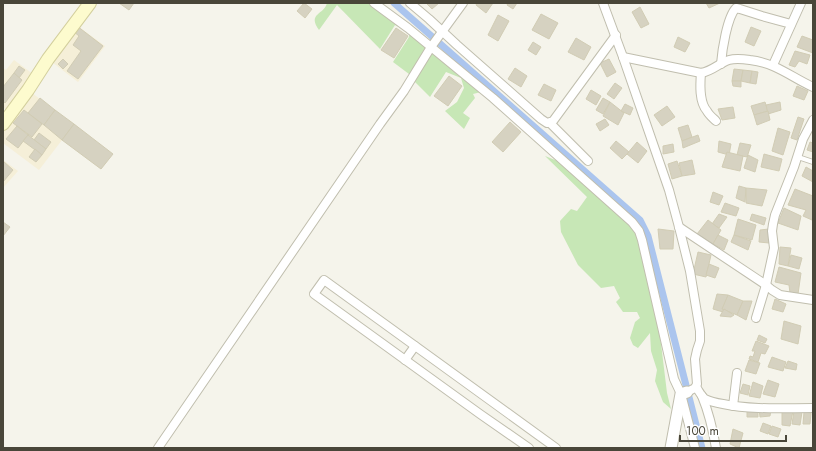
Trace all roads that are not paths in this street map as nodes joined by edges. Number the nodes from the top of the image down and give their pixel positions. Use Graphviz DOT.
graph roads {
  1 [pos="90,3"];
  2 [pos="374,3"];
  3 [pos="410,3"];
  4 [pos="463,3"];
  5 [pos="603,3"];
  6 [pos="801,3"];
  7 [pos="791,24"];
  8 [pos="442,33"];
  9 [pos="616,36"];
  10 [pos="433,46"];
  11 [pos="623,57"];
  12 [pos="721,64"];
  13 [pos="773,65"];
  14 [pos="700,73"];
  15 [pos="813,87"];
  16 [pos="813,120"];
  17 [pos="716,121"];
  18 [pos="550,123"];
  19 [pos="3,124"];
  20 [pos="798,158"];
  21 [pos="588,161"];
  22 [pos="813,162"];
  23 [pos="679,227"];
  24 [pos="766,285"];
  25 [pos="813,300"];
  26 [pos="756,318"];
  27 [pos="415,346"];
  28 [pos="405,360"];
  29 [pos="737,373"];
  30 [pos="690,390"];
  31 [pos="702,396"];
  32 [pos="733,406"];
  33 [pos="813,408"];
  34 [pos="158,448"];
  35 [pos="529,448"];
  36 [pos="556,448"];
  37 [pos="671,448"];
  38 [pos="695,448"];
  39 [pos="716,448"];
  1 -- 19 [label="main road"];
  2 -- 10 [label="street"];
  3 -- 8 [label="street"];
  4 -- 8 [label="street"];
  5 -- 9 [label="street"];
  6 -- 7 [label="street"];
  7 -- 12 [label="street"];
  7 -- 13 [label="street"];
  8 -- 10 [label="street"];
  8 -- 18 [label="street"];
  9 -- 11 [label="street"];
  9 -- 18 [label="street"];
  10 -- 30 [label="street"];
  10 -- 34 [label="street"];
  11 -- 14 [label="street"];
  11 -- 23 [label="street"];
  12 -- 13 [label="street"];
  12 -- 14 [label="street"];
  13 -- 15 [label="street"];
  14 -- 17 [label="street"];
  16 -- 20 [label="street"];
  18 -- 21 [label="street"];
  20 -- 22 [label="lane"];
  20 -- 24 [label="street"];
  23 -- 24 [label="street"];
  23 -- 30 [label="street"];
  24 -- 25 [label="street"];
  24 -- 26 [label="street"];
  27 -- 28 [label="street"];
  27 -- 28 [label="street"];
  27 -- 36 [label="street"];
  28 -- 35 [label="street"];
  29 -- 32 [label="street"];
  30 -- 31 [label="street"];
  30 -- 37 [label="street"];
  30 -- 38 [label="street"];
  31 -- 32 [label="street"];
  31 -- 39 [label="street"];
  32 -- 33 [label="street"];
}
